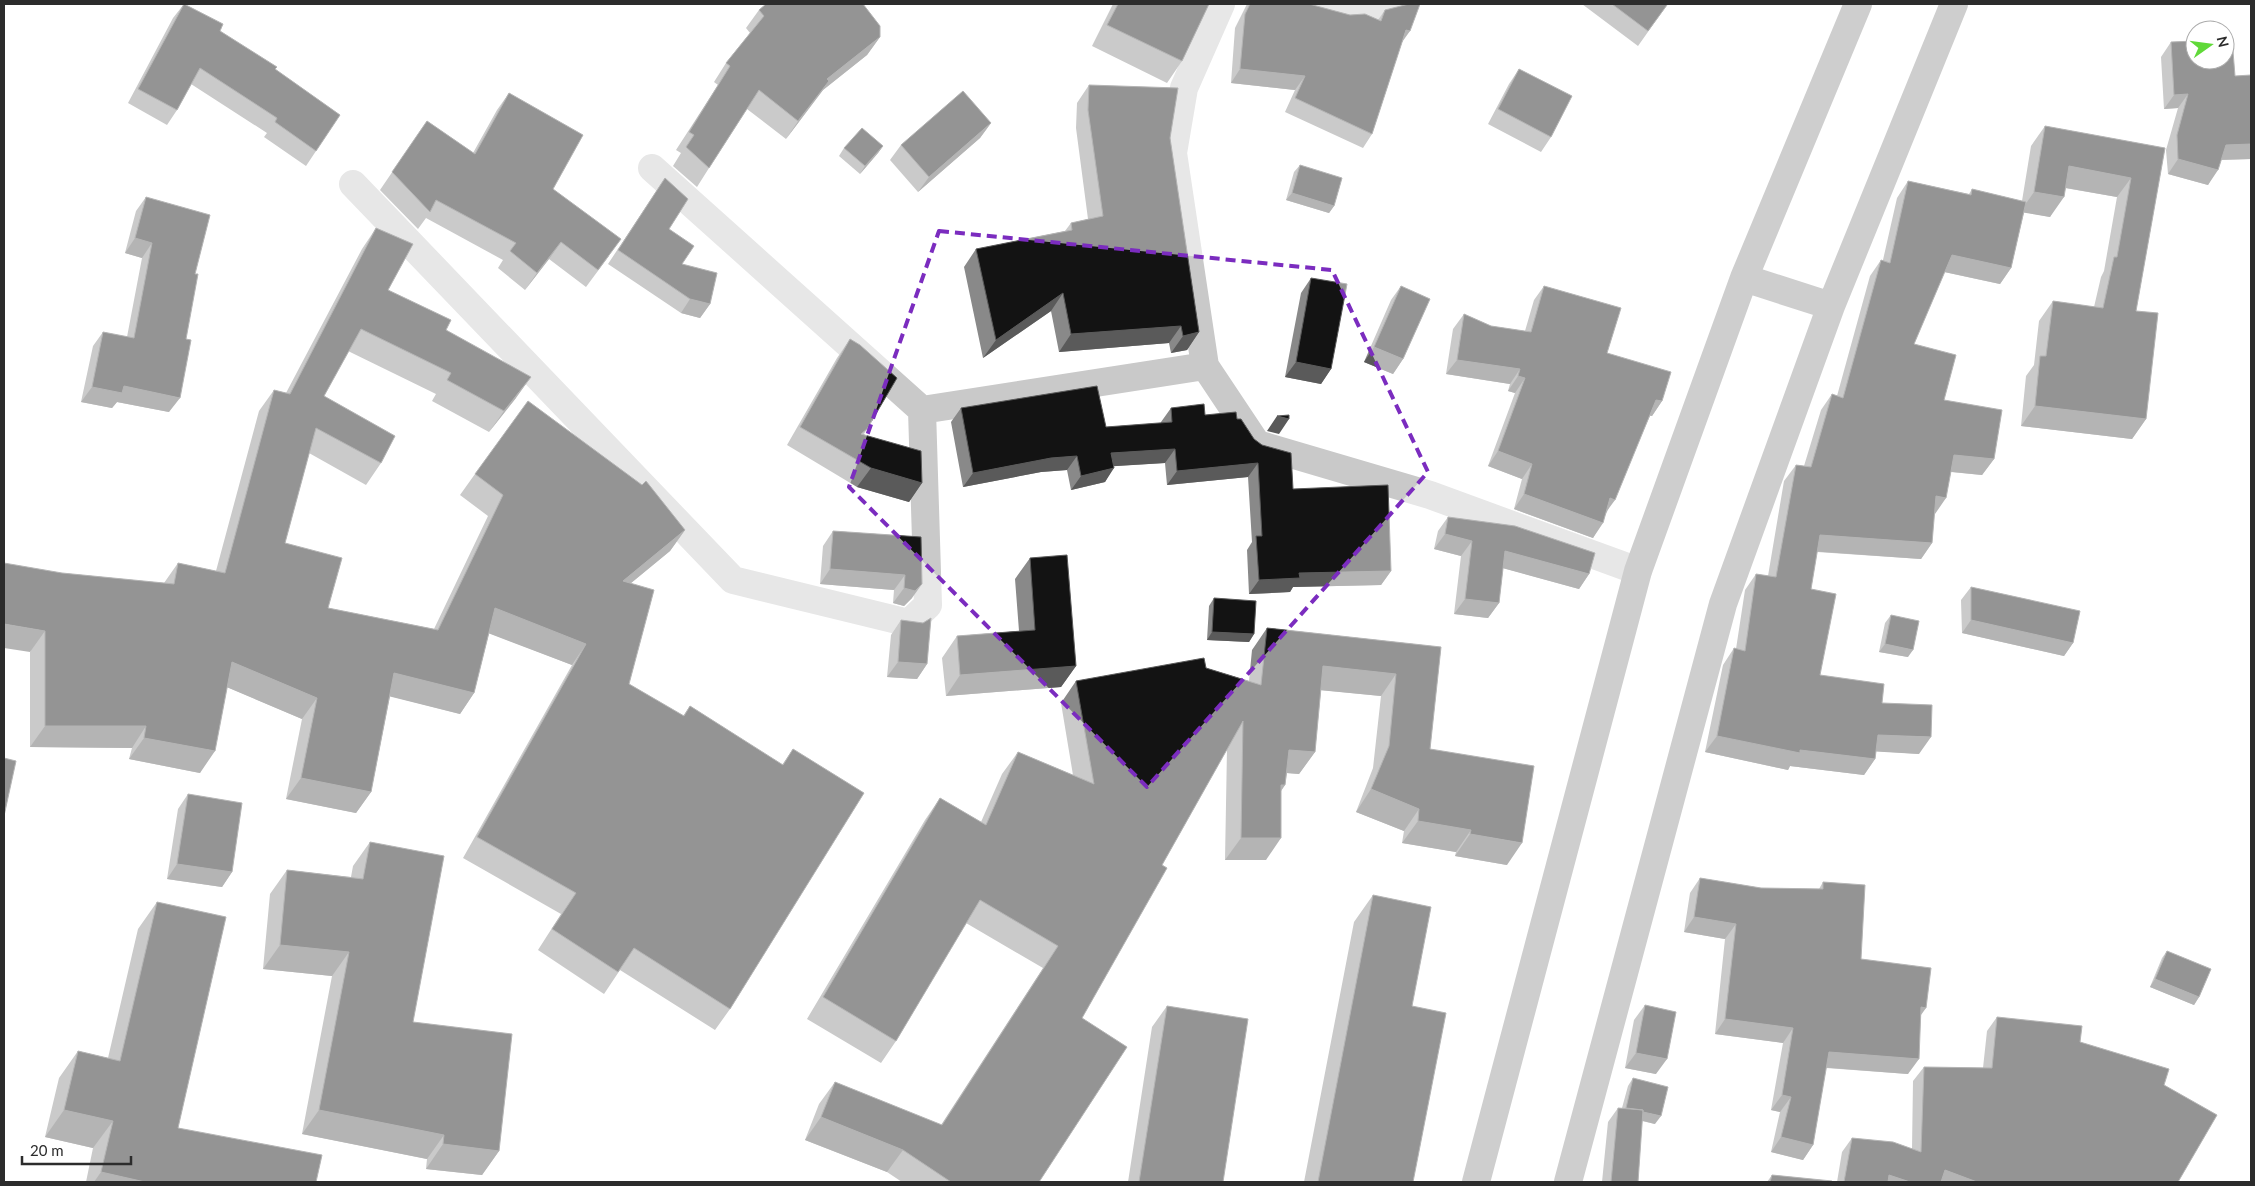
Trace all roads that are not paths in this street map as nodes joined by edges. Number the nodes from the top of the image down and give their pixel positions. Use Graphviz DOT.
graph roads {
  1 [pos="1221,4"];
  2 [pos="1306,4"];
  3 [pos="1396,4"];
  4 [pos="1858,4"];
  5 [pos="1954,4"];
  6 [pos="652,168"];
  7 [pos="353,184"];
  8 [pos="1744,278"];
  9 [pos="1830,306"];
  10 [pos="1204,366"];
  11 [pos="922,410"];
  12 [pos="1638,571"];
  13 [pos="1476,1182"];
  14 [pos="1568,1182"];
  1 -- 10 [label="street"];
  2 -- 3 [label="street"];
  4 -- 8 [label="highway"];
  5 -- 9 [label="highway"];
  6 -- 11 [label="street"];
  7 -- 11 [label="street"];
  8 -- 9 [label="highway"];
  8 -- 12 [label="highway"];
  9 -- 14 [label="highway"];
  10 -- 11 [label="street"];
  10 -- 12 [label="street"];
  12 -- 13 [label="highway"];
}
